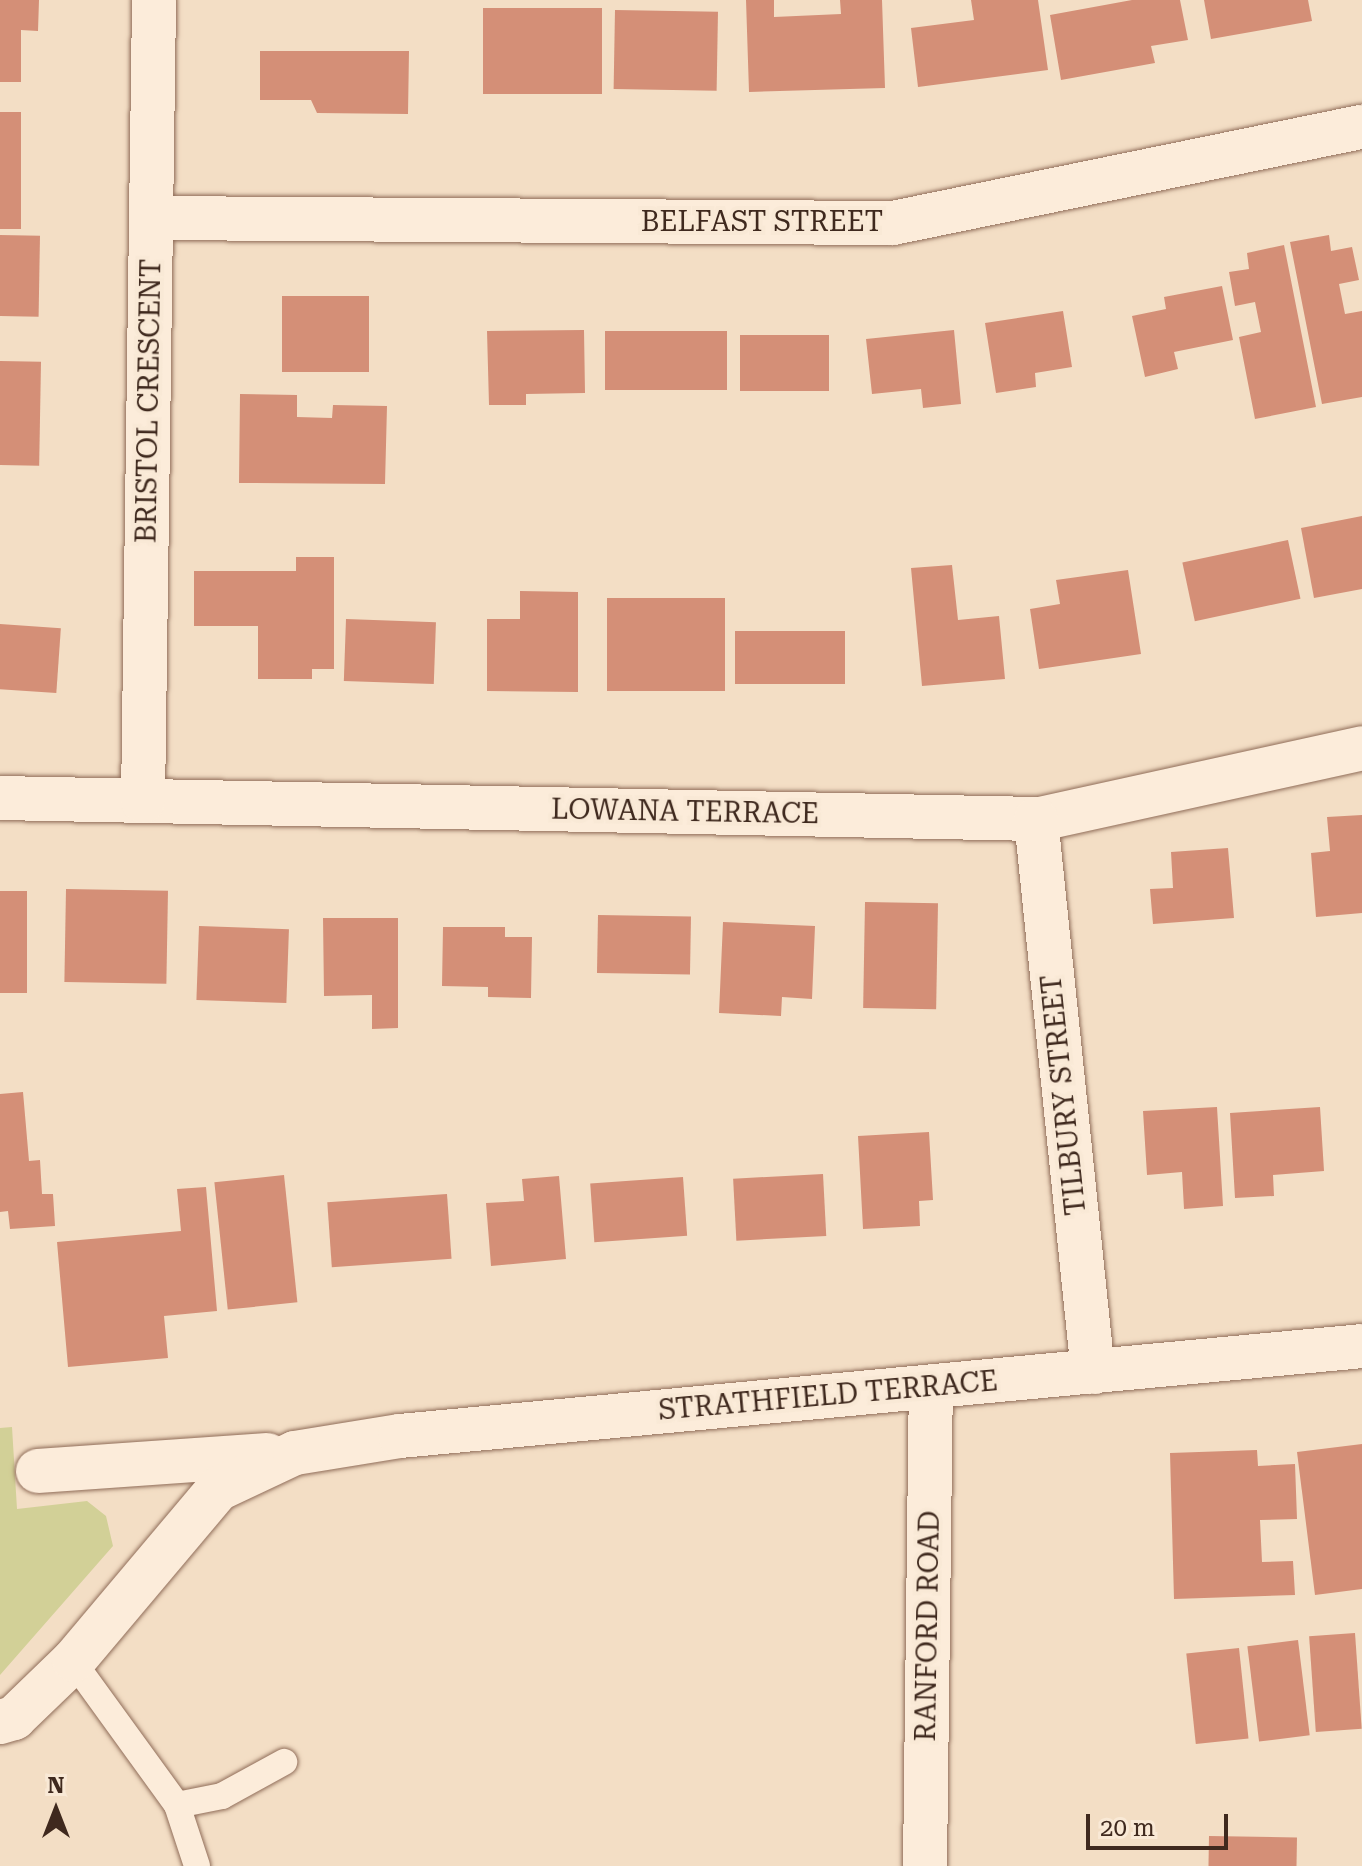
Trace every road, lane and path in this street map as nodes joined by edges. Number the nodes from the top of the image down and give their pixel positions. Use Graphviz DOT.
graph roads {
  1 [pos="154,0"];
  2 [pos="1362,127"];
  3 [pos="152,218"];
  4 [pos="1362,748"];
  5 [pos="0,798"];
  6 [pos="143,801"];
  7 [pos="1036,819"];
  8 [pos="1362,1346"];
  9 [pos="1093,1372"];
  10 [pos="931,1387"];
  11 [pos="295,1453"];
  12 [pos="38,1471"];
  13 [pos="72,1660"];
  14 [pos="0,1722"];
  15 [pos="284,1762"];
  16 [pos="177,1805"];
  17 [pos="194,1864"];
  18 [pos="925,1866"];
  1 -- 3 [label="street, BRISTOL CRESCENT"];
  2 -- 3 [label="street, BELFAST STREET"];
  3 -- 6 [label="street, BRISTOL CRESCENT"];
  4 -- 7 [label="street, LOWANA TERRACE"];
  5 -- 6 [label="street, LOWANA TERRACE"];
  6 -- 7 [label="street, LOWANA TERRACE"];
  7 -- 9 [label="street, TILBURY STREET"];
  8 -- 9 [label="street, STRATHFIELD TERRACE"];
  9 -- 10 [label="street, STRATHFIELD TERRACE"];
  10 -- 11 [label="street, STRATHFIELD TERRACE"];
  10 -- 18 [label="street, RANFORD ROAD"];
  11 -- 12 [label="street, STRATHFIELD TERRACE"];
  11 -- 13 [label="street, STRATHFIELD TERRACE"];
  13 -- 14 [label="street, STRATHFIELD TERRACE"];
  13 -- 16 [label="lane"];
  15 -- 16 [label="lane"];
  16 -- 17 [label="lane"];
}
